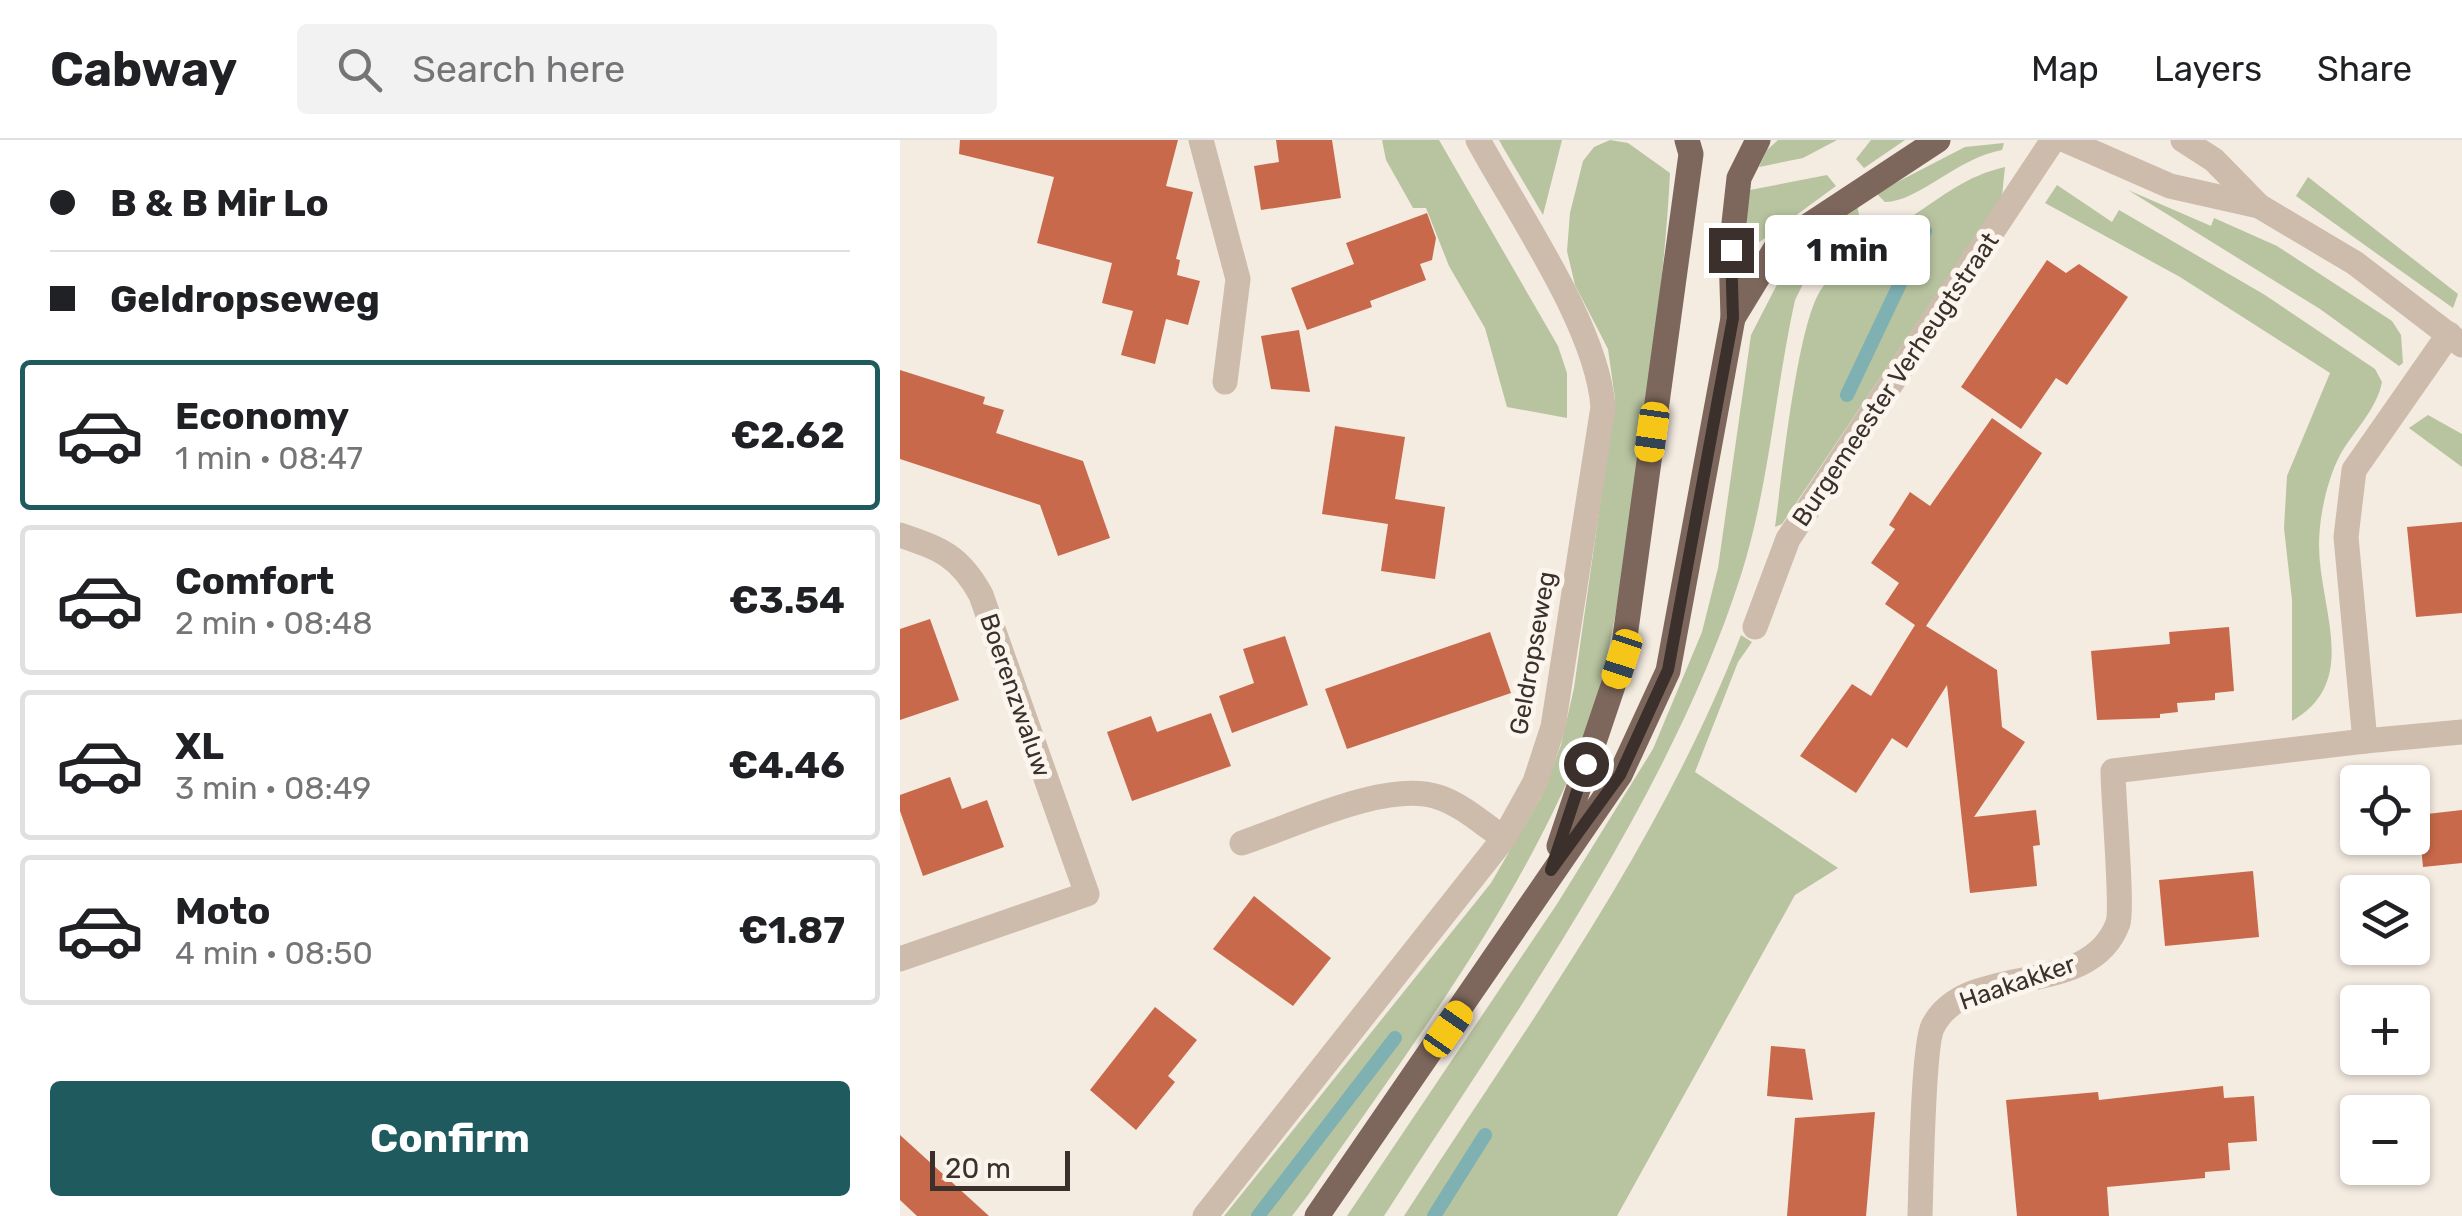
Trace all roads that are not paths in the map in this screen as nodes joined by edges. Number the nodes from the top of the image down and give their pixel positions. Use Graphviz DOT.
graph roads {
  1 [pos="1201,140"];
  2 [pos="1478,140"];
  3 [pos="1687,140"];
  4 [pos="1758,140"];
  5 [pos="1938,140"];
  6 [pos="2053,140"];
  7 [pos="2066,140"];
  8 [pos="2183,140"];
  9 [pos="2258,206"];
  10 [pos="1733,318"];
  11 [pos="2455,339"];
  12 [pos="1226,382"];
  13 [pos="900,535"];
  14 [pos="1755,627"];
  15 [pos="2462,732"];
  16 [pos="2365,741"];
  17 [pos="1504,838"];
  18 [pos="1242,843"];
  19 [pos="1551,870"];
  20 [pos="900,959"];
  21 [pos="1204,1216"];
  22 [pos="1317,1216"];
  23 [pos="1920,1216"];
  1 -- 12 [label="street"];
  2 -- 17 [label="street, Geldropseweg"];
  3 -- 19 [label="main road"];
  4 -- 10 [label="main road"];
  5 -- 10 [label="main road"];
  6 -- 14 [label="street, Burgemeester Verheugtstraat"];
  7 -- 9 [label="street"];
  8 -- 9 [label="street"];
  9 -- 11 [label="street"];
  10 -- 19 [label="main road"];
  11 -- 16 [label="street"];
  13 -- 20 [label="street, Boerenzwaluw"];
  15 -- 16 [label="street, Haakakker"];
  16 -- 23 [label="street, Haakakker"];
  17 -- 18 [label="street"];
  17 -- 21 [label="street, Geldropseweg"];
  19 -- 22 [label="main road"];
}
